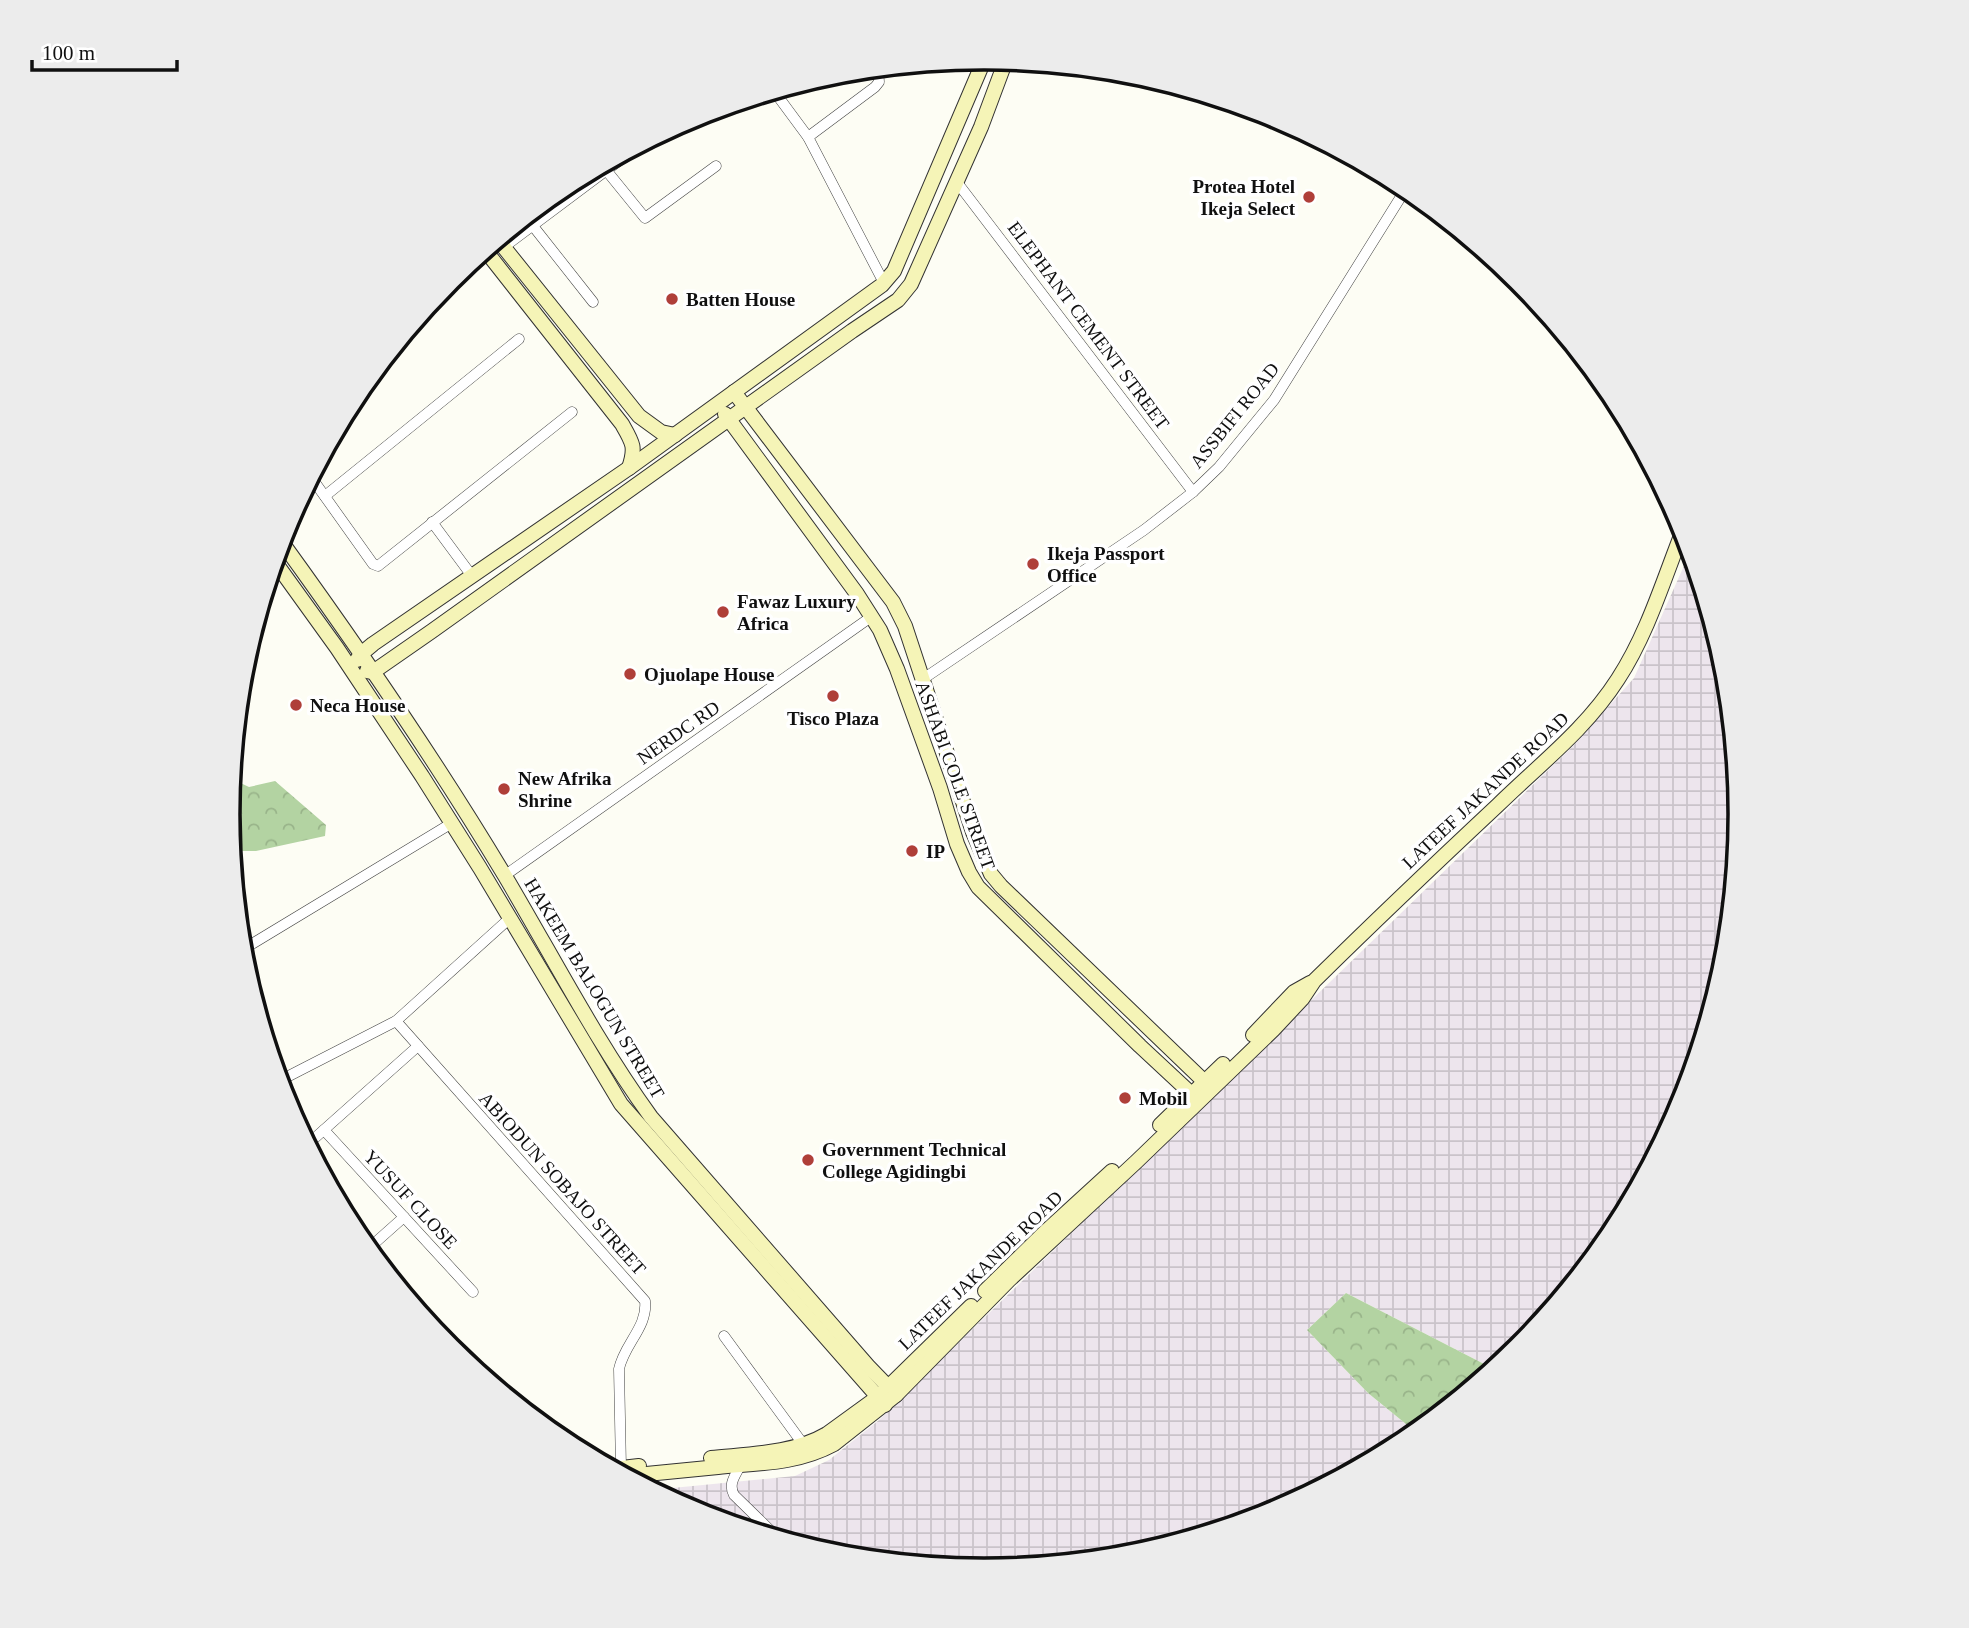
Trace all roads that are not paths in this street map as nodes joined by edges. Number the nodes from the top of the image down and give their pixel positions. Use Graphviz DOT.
graph roads {
  1 [pos="980,70"];
  2 [pos="1002,71"];
  3 [pos="879,77"];
  4 [pos="779,99"];
  5 [pos="807,136"];
  6 [pos="716,166"];
  7 [pos="608,172"];
  8 [pos="956,181"];
  9 [pos="583,188"];
  10 [pos="1401,197"];
  11 [pos="533,226"];
  12 [pos="522,232"];
  13 [pos="504,247"];
  14 [pos="491,258"];
  15 [pos="884,283"];
  16 [pos="593,302"];
  17 [pos="519,339"];
  18 [pos="734,392"];
  19 [pos="718,403"];
  20 [pos="746,408"];
  21 [pos="572,412"];
  22 [pos="730,420"];
  23 [pos="675,435"];
  24 [pos="786,461"];
  25 [pos="629,468"];
  26 [pos="769,473"];
  27 [pos="317,485"];
  28 [pos="1193,492"];
  29 [pos="325,496"];
  30 [pos="432,522"];
  31 [pos="1678,544"];
  32 [pos="289,552"];
  33 [pos="281,571"];
  34 [pos="472,576"];
  35 [pos="419,613"];
  36 [pos="872,617"];
  37 [pos="432,631"];
  38 [pos="361,654"];
  39 [pos="351,670"];
  40 [pos="373,672"];
  41 [pos="923,679"];
  42 [pos="452,823"];
  43 [pos="504,876"];
  44 [pos="510,918"];
  45 [pos="252,944"];
  46 [pos="570,988"];
  47 [pos="555,996"];
  48 [pos="396,1021"];
  49 [pos="1161,1040"];
  50 [pos="418,1046"];
  51 [pos="1147,1053"];
  52 [pos="289,1076"];
  53 [pos="1208,1085"];
  54 [pos="1195,1097"];
  55 [pos="324,1130"];
  56 [pos="315,1138"];
  57 [pos="404,1217"];
  58 [pos="376,1242"];
  59 [pos="786,1270"];
  60 [pos="774,1279"];
  61 [pos="473,1292"];
  62 [pos="724,1336"];
  63 [pos="887,1396"];
  64 [pos="803,1444"];
  65 [pos="620,1462"];
  66 [pos="740,1466"];
  67 [pos="633,1469"];
  68 [pos="635,1470"];
  69 [pos="764,1525"];
  1 -- 15 [label="street"];
  2 -- 8 [label="street"];
  3 -- 5 [label="street"];
  4 -- 5 [label="street"];
  5 -- 15 [label="street"];
  6 -- 7 [label="street"];
  8 -- 20 [label="street"];
  8 -- 28 [label="street, ELEPHANT CEMENT STREET"];
  9 -- 11 [label="street"];
  10 -- 28 [label="street, ASSBIFI ROAD"];
  11 -- 12 [label="street"];
  11 -- 16 [label="street"];
  13 -- 23 [label="street"];
  14 -- 25 [label="street"];
  15 -- 18 [label="street"];
  17 -- 29 [label="street"];
  18 -- 19 [label="street"];
  18 -- 20 [label="street, ASHABI COLE STREET"];
  19 -- 22 [label="street, ASHABI COLE STREET"];
  19 -- 23 [label="street"];
  20 -- 22 [label="street"];
  20 -- 24 [label="street, ASHABI COLE STREET"];
  21 -- 30 [label="street"];
  22 -- 26 [label="street, ASHABI COLE STREET"];
  22 -- 37 [label="street"];
  23 -- 25 [label="street"];
  24 -- 26 [label="street"];
  24 -- 41 [label="street, ASHABI COLE STREET"];
  25 -- 34 [label="street"];
  26 -- 36 [label="street, ASHABI COLE STREET"];
  27 -- 29 [label="street"];
  28 -- 41 [label="street, ASSBIFI ROAD"];
  29 -- 30 [label="street"];
  30 -- 34 [label="street"];
  31 -- 53 [label="street, LATEEF JAKANDE ROAD"];
  32 -- 38 [label="street, HAKEEM BALOGUN STREET"];
  33 -- 39 [label="street, HAKEEM BALOGUN STREET"];
  34 -- 35 [label="street"];
  35 -- 37 [label="street"];
  35 -- 38 [label="street"];
  36 -- 43 [label="street, NERDC RD"];
  36 -- 51 [label="street, ASHABI COLE STREET"];
  37 -- 40 [label="street"];
  38 -- 39 [label="street"];
  38 -- 40 [label="street, HAKEEM BALOGUN STREET"];
  39 -- 40 [label="street"];
  39 -- 42 [label="street, HAKEEM BALOGUN STREET"];
  40 -- 43 [label="street, HAKEEM BALOGUN STREET"];
  41 -- 49 [label="street, ASHABI COLE STREET"];
  42 -- 44 [label="street, HAKEEM BALOGUN STREET"];
  42 -- 45 [label="street"];
  43 -- 46 [label="street, HAKEEM BALOGUN STREET"];
  44 -- 47 [label="street, HAKEEM BALOGUN STREET"];
  44 -- 48 [label="street, HAKEEM BALOGUN STREET"];
  46 -- 47 [label="street"];
  46 -- 59 [label="street, HAKEEM BALOGUN STREET"];
  47 -- 60 [label="street, HAKEEM BALOGUN STREET"];
  48 -- 50 [label="street, ABIODUN SOBAJO STREET"];
  48 -- 52 [label="street, HAKEEM BALOGUN STREET"];
  49 -- 51 [label="street"];
  49 -- 53 [label="street, ASHABI COLE STREET"];
  50 -- 55 [label="street"];
  50 -- 65 [label="street, ABIODUN SOBAJO STREET"];
  51 -- 54 [label="street, ASHABI COLE STREET"];
  53 -- 54 [label="street, LATEEF JAKANDE ROAD"];
  54 -- 63 [label="street, LATEEF JAKANDE ROAD"];
  55 -- 56 [label="street"];
  55 -- 57 [label="street, YUSUF CLOSE"];
  57 -- 58 [label="street"];
  57 -- 61 [label="street, YUSUF CLOSE"];
  59 -- 60 [label="street"];
  59 -- 63 [label="street, HAKEEM BALOGUN STREET"];
  60 -- 63 [label="street, HAKEEM BALOGUN STREET"];
  62 -- 64 [label="street"];
  63 -- 64 [label="street, LATEEF JAKANDE ROAD"];
  63 -- 66 [label="street, LATEEF JAKANDE ROAD"];
  64 -- 67 [label="street, LATEEF JAKANDE ROAD"];
  66 -- 68 [label="street, LATEEF JAKANDE ROAD"];
  66 -- 69 [label="street"];
}
